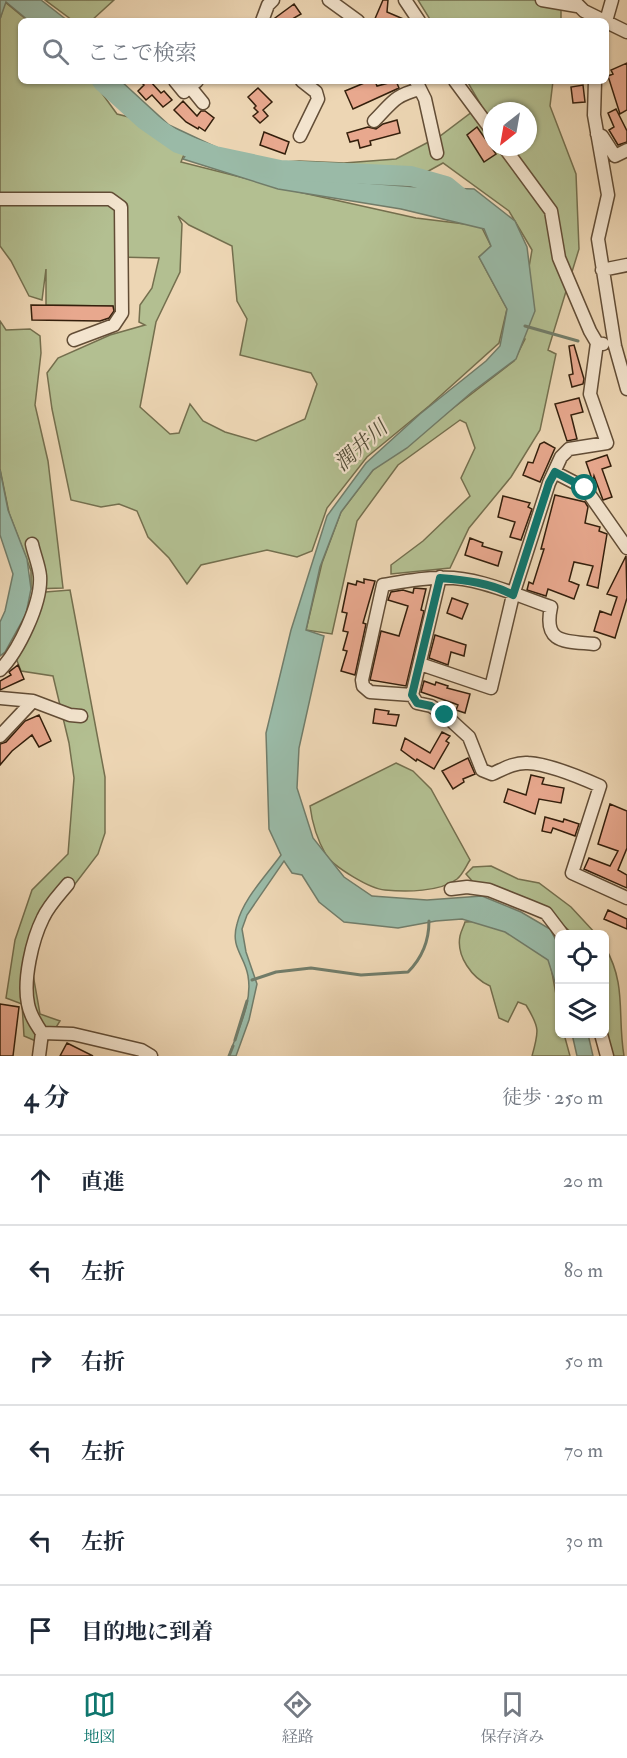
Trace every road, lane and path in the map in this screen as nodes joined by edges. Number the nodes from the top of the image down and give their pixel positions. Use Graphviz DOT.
graph roads {
  1 [pos="273,0"];
  2 [pos="329,0"];
  3 [pos="405,0"];
  4 [pos="542,0"];
  5 [pos="612,0"];
  6 [pos="575,3"];
  7 [pos="263,18"];
  8 [pos="354,18"];
  9 [pos="417,18"];
  10 [pos="599,18"];
  11 [pos="607,18"];
  12 [pos="609,22"];
  13 [pos="625,29"];
  14 [pos="177,84"];
  15 [pos="194,84"];
  16 [pos="306,84"];
  17 [pos="457,84"];
  18 [pos="595,84"];
  19 [pos="418,85"];
  20 [pos="203,103"];
  21 [pos="483,119"];
  22 [pos="374,121"];
  23 [pos="597,134"];
  24 [pos="300,136"];
  25 [pos="627,150"];
  26 [pos="437,153"];
  27 [pos="511,156"];
  28 [pos="0,199"];
  29 [pos="627,265"];
  30 [pos="602,270"];
  31 [pos="74,340"];
  32 [pos="597,343"];
  33 [pos="615,346"];
  34 [pos="627,389"];
  35 [pos="555,472"];
  36 [pos="32,544"];
  37 [pos="627,548"];
  38 [pos="440,578"];
  39 [pos="513,595"];
  40 [pos="594,644"];
  41 [pos="420,664"];
  42 [pos="0,670"];
  43 [pos="412,695"];
  44 [pos="0,698"];
  45 [pos="33,701"];
  46 [pos="81,716"];
  47 [pos="0,735"];
  48 [pos="68,884"];
  49 [pos="451,889"];
  50 [pos="627,898"];
  51 [pos="559,930"];
  52 [pos="42,1034"];
  53 [pos="602,1038"];
  54 [pos="39,1056"];
  55 [pos="151,1056"];
  56 [pos="607,1056"];
  1 -- 7 [label="street"];
  2 -- 8 [label="street"];
  3 -- 9 [label="street"];
  4 -- 6 [label="street"];
  5 -- 11 [label="street"];
  6 -- 10 [label="street"];
  12 -- 13 [label="street"];
  14 -- 15 [label="street"];
  15 -- 20 [label="street"];
  16 -- 24 [label="street"];
  17 -- 21 [label="street"];
  18 -- 23 [label="street"];
  19 -- 22 [label="street"];
  19 -- 26 [label="street"];
  23 -- 25 [label="street"];
  23 -- 30 [label="street"];
  27 -- 32 [label="street"];
  28 -- 31 [label="street"];
  29 -- 30 [label="street"];
  30 -- 33 [label="street"];
  32 -- 33 [label="street"];
  32 -- 35 [label="street"];
  33 -- 34 [label="street"];
  35 -- 37 [label="street"];
  35 -- 39 [label="street"];
  36 -- 42 [label="street"];
  38 -- 39 [label="street"];
  38 -- 41 [label="street"];
  38 -- 43 [label="street"];
  39 -- 40 [label="street"];
  39 -- 41 [label="street"];
  41 -- 43 [label="street"];
  43 -- 50 [label="street"];
  44 -- 45 [label="street"];
  45 -- 46 [label="street"];
  45 -- 47 [label="street"];
  48 -- 52 [label="street"];
  49 -- 51 [label="street"];
  52 -- 54 [label="street"];
  52 -- 55 [label="street"];
  53 -- 56 [label="street"];
}
